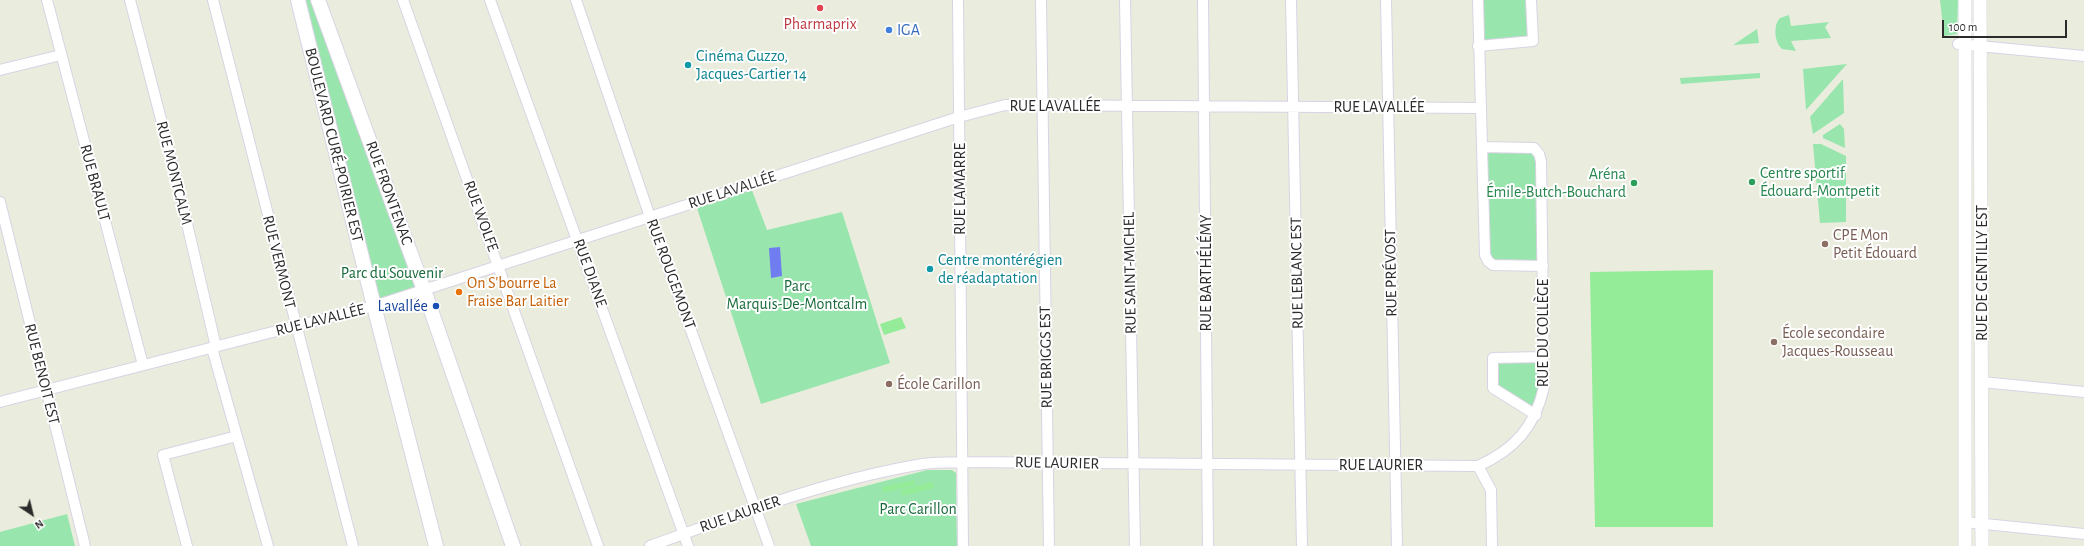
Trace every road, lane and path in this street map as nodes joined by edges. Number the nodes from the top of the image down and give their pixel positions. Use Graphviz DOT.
graph roads {
  1 [pos="47,0"];
  2 [pos="130,0"];
  3 [pos="213,0"];
  4 [pos="298,0"];
  5 [pos="318,0"];
  6 [pos="403,0"];
  7 [pos="490,0"];
  8 [pos="576,0"];
  9 [pos="958,0"];
  10 [pos="1041,0"];
  11 [pos="1125,0"];
  12 [pos="1203,0"];
  13 [pos="1291,0"];
  14 [pos="1386,0"];
  15 [pos="1478,0"];
  16 [pos="1531,0"];
  17 [pos="1965,0"];
  18 [pos="1980,0"];
  19 [pos="1962,45"];
  20 [pos="1478,46"];
  21 [pos="1980,46"];
  22 [pos="61,55"];
  23 [pos="2084,56"];
  24 [pos="0,70"];
  25 [pos="1043,105"];
  26 [pos="1127,106"];
  27 [pos="1205,106"];
  28 [pos="1293,107"];
  29 [pos="1388,107"];
  30 [pos="1481,108"];
  31 [pos="959,117"];
  32 [pos="1482,146"];
  33 [pos="0,202"];
  34 [pos="650,217"];
  35 [pos="578,240"];
  36 [pos="499,266"];
  37 [pos="1543,266"];
  38 [pos="424,290"];
  39 [pos="374,306"];
  40 [pos="296,326"];
  41 [pos="214,347"];
  42 [pos="1543,357"];
  43 [pos="143,365"];
  44 [pos="1982,382"];
  45 [pos="46,390"];
  46 [pos="2084,392"];
  47 [pos="0,402"];
  48 [pos="1536,415"];
  49 [pos="237,436"];
  50 [pos="962,462"];
  51 [pos="1048,464"];
  52 [pos="1134,464"];
  53 [pos="1207,464"];
  54 [pos="1301,465"];
  55 [pos="1395,466"];
  56 [pos="1478,466"];
  57 [pos="756,509"];
  58 [pos="1965,522"];
  59 [pos="1982,524"];
  60 [pos="683,534"];
  61 [pos="2084,534"];
  62 [pos="86,546"];
  63 [pos="187,546"];
  64 [pos="268,546"];
  65 [pos="353,546"];
  66 [pos="436,546"];
  67 [pos="513,546"];
  68 [pos="598,546"];
  69 [pos="650,546"];
  70 [pos="688,546"];
  71 [pos="769,546"];
  72 [pos="963,546"];
  73 [pos="1049,546"];
  74 [pos="1135,546"];
  75 [pos="1208,546"];
  76 [pos="1302,546"];
  77 [pos="1397,546"];
  78 [pos="1492,546"];
  79 [pos="1965,546"];
  80 [pos="1982,546"];
  1 -- 22 [label="street, RUE BRAULT"];
  2 -- 41 [label="street, RUE MONTCALM"];
  3 -- 40 [label="street, RUE VERMONT"];
  4 -- 39 [label="main road, BOULEVARD CURÉ-POIRIER EST"];
  5 -- 38 [label="main road, RUE FRONTENAC"];
  6 -- 36 [label="street, RUE WOLFE"];
  7 -- 35 [label="street, RUE DIANE"];
  8 -- 34 [label="street, RUE ROUGEMONT"];
  9 -- 31 [label="street, RUE LAMARRE"];
  10 -- 25 [label="street, RUE BRIGGS EST"];
  11 -- 26 [label="street, RUE SAINT-MICHEL"];
  12 -- 27 [label="street, RUE BARTHÉLÉMY"];
  13 -- 28 [label="street, RUE LEBLANC EST"];
  14 -- 29 [label="street, RUE PRÉVOST"];
  15 -- 20 [label="street, RUE DU COLLÈGE"];
  16 -- 20 [label="street"];
  17 -- 19 [label="street, RUE DE GENTILLY EST"];
  18 -- 21 [label="street, RUE DE GENTILLY EST"];
  19 -- 21 [label="street"];
  19 -- 58 [label="street, RUE DE GENTILLY EST"];
  20 -- 30 [label="street, RUE DU COLLÈGE"];
  21 -- 23 [label="street"];
  21 -- 44 [label="street, RUE DE GENTILLY EST"];
  22 -- 24 [label="street"];
  22 -- 43 [label="street, RUE BRAULT"];
  25 -- 26 [label="street, RUE LAVALLÉE"];
  25 -- 31 [label="street, RUE LAVALLÉE"];
  25 -- 51 [label="street, RUE BRIGGS EST"];
  26 -- 27 [label="street, RUE LAVALLÉE"];
  26 -- 52 [label="street, RUE SAINT-MICHEL"];
  27 -- 28 [label="street, RUE LAVALLÉE"];
  27 -- 53 [label="street, RUE BARTHÉLÉMY"];
  28 -- 29 [label="street, RUE LAVALLÉE"];
  28 -- 54 [label="street, RUE LEBLANC EST"];
  29 -- 30 [label="street, RUE LAVALLÉE"];
  29 -- 55 [label="street, RUE PRÉVOST"];
  30 -- 32 [label="street, RUE DU COLLÈGE"];
  31 -- 34 [label="street, RUE LAVALLÉE"];
  31 -- 50 [label="street, RUE LAMARRE"];
  32 -- 37 [label="street, RUE DU COLLÈGE"];
  32 -- 37 [label="street, RUE DU COLLÈGE"];
  33 -- 45 [label="street, RUE BENOIT EST"];
  34 -- 35 [label="street, RUE LAVALLÉE"];
  34 -- 57 [label="street, RUE ROUGEMONT"];
  35 -- 36 [label="street, RUE LAVALLÉE"];
  35 -- 60 [label="street, RUE DIANE"];
  36 -- 38 [label="street, RUE LAVALLÉE"];
  36 -- 68 [label="street, RUE WOLFE"];
  37 -- 42 [label="street, RUE DU COLLÈGE"];
  38 -- 39 [label="street, RUE LAVALLÉE"];
  38 -- 67 [label="main road, RUE FRONTENAC"];
  39 -- 40 [label="street, RUE LAVALLÉE"];
  39 -- 66 [label="main road, BOULEVARD CURÉ-POIRIER EST"];
  40 -- 41 [label="street, RUE LAVALLÉE"];
  40 -- 65 [label="street, RUE VERMONT"];
  41 -- 43 [label="street, RUE LAVALLÉE"];
  41 -- 49 [label="street, RUE MONTCALM"];
  42 -- 48 [label="street, RUE DU COLLÈGE"];
  42 -- 48 [label="street"];
  43 -- 45 [label="street, RUE LAVALLÉE"];
  44 -- 46 [label="street"];
  44 -- 59 [label="street, RUE DE GENTILLY EST"];
  45 -- 47 [label="street, RUE LAVALLÉE"];
  45 -- 62 [label="street, RUE BENOIT EST"];
  48 -- 56 [label="street, RUE DU COLLÈGE"];
  49 -- 63 [label="street"];
  49 -- 64 [label="street, RUE MONTCALM"];
  50 -- 51 [label="street, RUE LAURIER"];
  50 -- 57 [label="street, RUE LAURIER"];
  50 -- 72 [label="street, RUE LAMARRE"];
  51 -- 52 [label="street, RUE LAURIER"];
  51 -- 73 [label="street, RUE BRIGGS EST"];
  52 -- 53 [label="street, RUE LAURIER"];
  52 -- 74 [label="street, RUE SAINT-MICHEL"];
  53 -- 54 [label="street, RUE LAURIER"];
  53 -- 75 [label="street, RUE BARTHÉLÉMY"];
  54 -- 55 [label="street, RUE LAURIER"];
  54 -- 76 [label="street, RUE LEBLANC EST"];
  55 -- 56 [label="street, RUE LAURIER"];
  55 -- 77 [label="street, RUE PRÉVOST"];
  56 -- 78 [label="street"];
  57 -- 60 [label="street, RUE LAURIER"];
  57 -- 71 [label="street, RUE ROUGEMONT"];
  58 -- 59 [label="street"];
  58 -- 79 [label="street, RUE DE GENTILLY EST"];
  59 -- 61 [label="street"];
  59 -- 80 [label="street, RUE DE GENTILLY EST"];
  60 -- 69 [label="street, RUE LAURIER"];
  60 -- 70 [label="street, RUE DIANE"];
}
